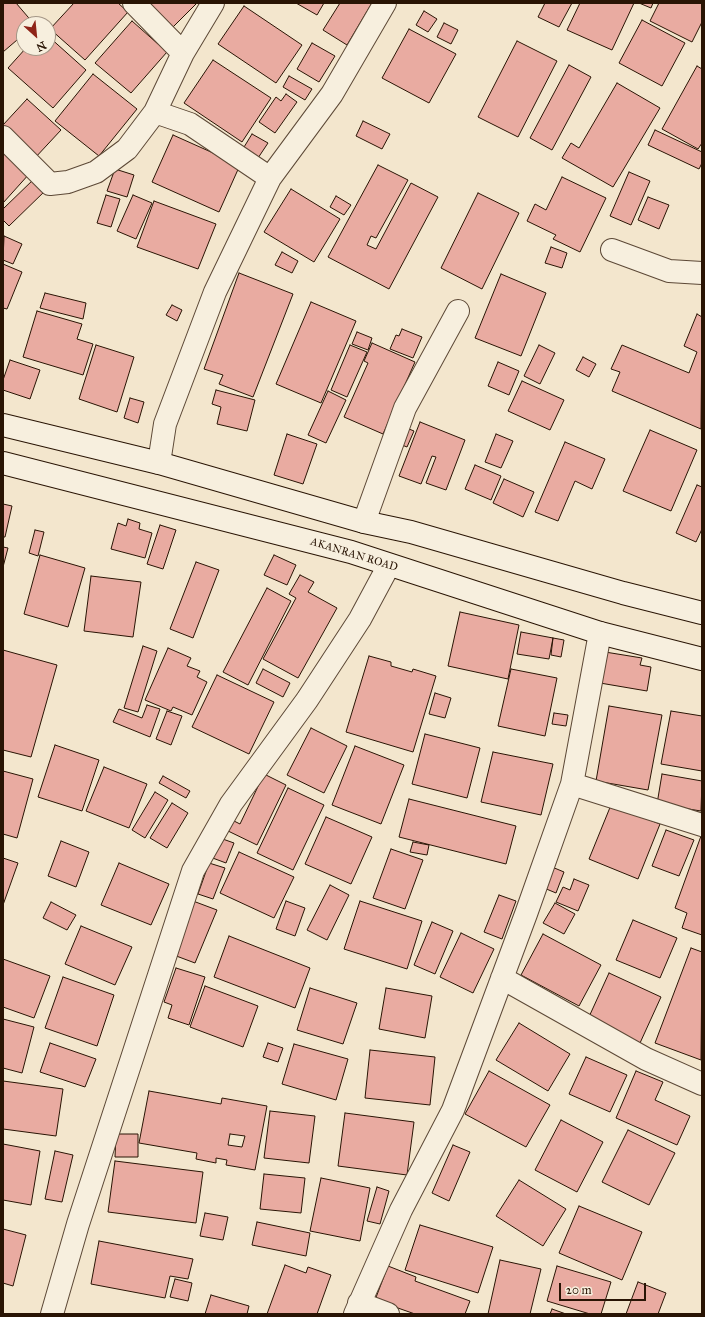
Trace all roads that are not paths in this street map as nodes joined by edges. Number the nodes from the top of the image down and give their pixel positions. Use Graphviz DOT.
graph roads {
  1 [pos="134,3"];
  2 [pos="213,3"];
  3 [pos="385,3"];
  4 [pos="183,53"];
  5 [pos="155,112"];
  6 [pos="3,137"];
  7 [pos="270,178"];
  8 [pos="612,250"];
  9 [pos="702,273"];
  10 [pos="458,311"];
  11 [pos="3,424"];
  12 [pos="3,463"];
  13 [pos="159,464"];
  14 [pos="364,522"];
  15 [pos="389,565"];
  16 [pos="702,613"];
  17 [pos="600,632"];
  18 [pos="702,658"];
  19 [pos="572,784"];
  20 [pos="702,825"];
  21 [pos="502,978"];
  22 [pos="702,1084"];
  23 [pos="357,1309"];
  24 [pos="52,1314"];
  25 [pos="388,1314"];
  1 -- 4 [label="street"];
  2 -- 4 [label="street"];
  3 -- 7 [label="street"];
  4 -- 5 [label="street"];
  5 -- 6 [label="street"];
  5 -- 7 [label="street"];
  7 -- 13 [label="street"];
  8 -- 9 [label="street"];
  10 -- 14 [label="street"];
  11 -- 13 [label="street"];
  12 -- 15 [label="street, AKANRAN ROAD"];
  13 -- 14 [label="street"];
  14 -- 16 [label="street"];
  15 -- 17 [label="street, AKANRAN ROAD"];
  15 -- 24 [label="street"];
  17 -- 18 [label="street, AKANRAN ROAD"];
  17 -- 19 [label="street"];
  19 -- 20 [label="street"];
  19 -- 21 [label="street"];
  21 -- 22 [label="street"];
  21 -- 23 [label="street"];
  23 -- 25 [label="street"];
}
